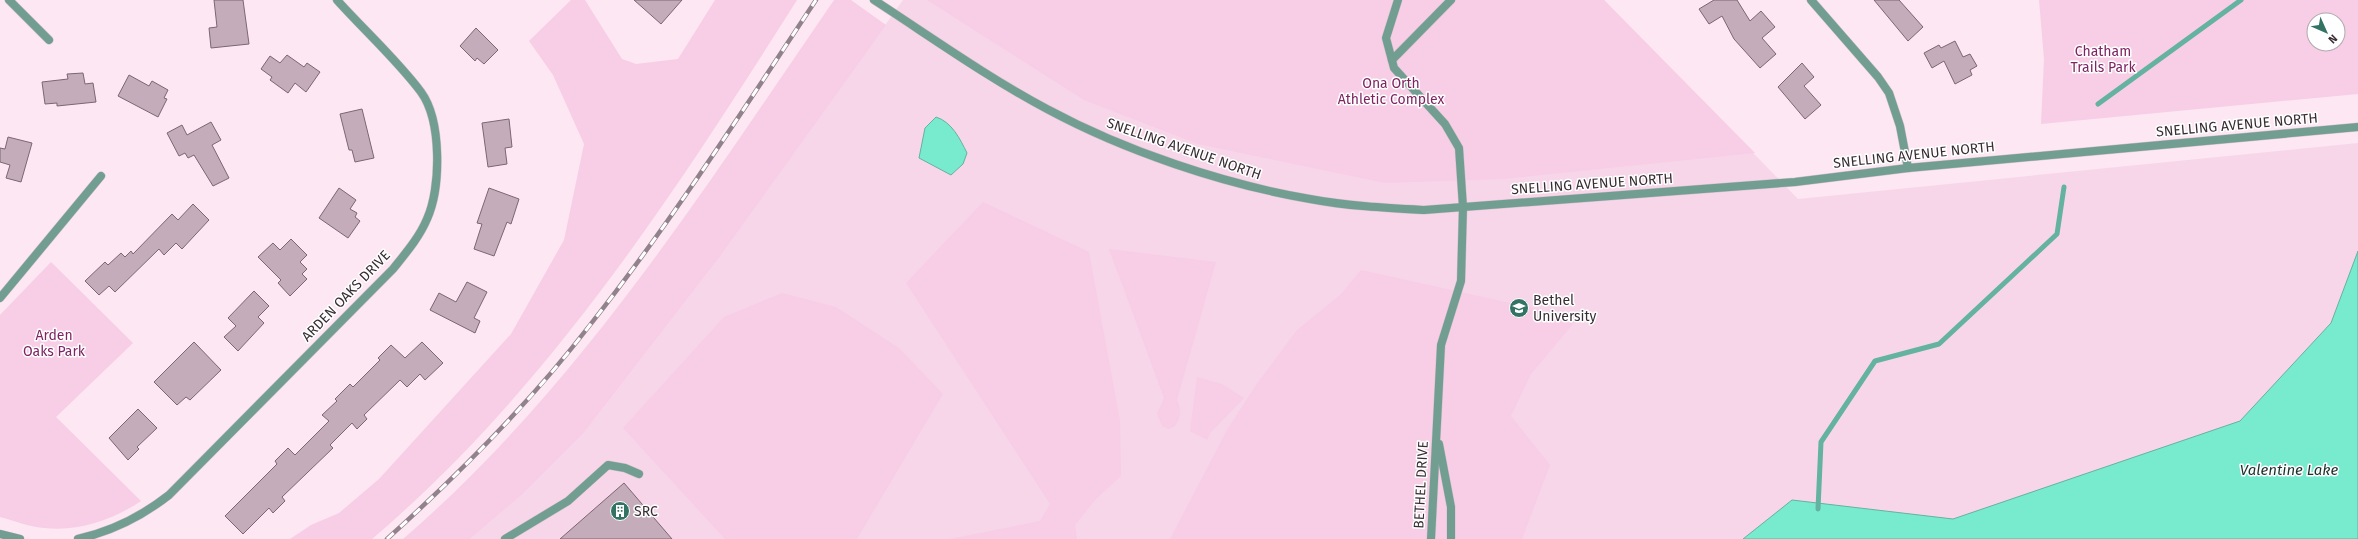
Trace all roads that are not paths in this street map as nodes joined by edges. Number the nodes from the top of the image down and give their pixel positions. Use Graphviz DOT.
graph roads {
  1 [pos="9,0"];
  2 [pos="337,0"];
  3 [pos="874,0"];
  4 [pos="1398,0"];
  5 [pos="1451,0"];
  6 [pos="1811,0"];
  7 [pos="49,40"];
  8 [pos="1392,60"];
  9 [pos="2358,127"];
  10 [pos="1908,168"];
  11 [pos="101,176"];
  12 [pos="1463,207"];
  13 [pos="0,298"];
  14 [pos="1436,431"];
  15 [pos="639,474"];
  16 [pos="0,534"];
  17 [pos="20,539"];
  18 [pos="78,539"];
  19 [pos="505,539"];
  20 [pos="1431,539"];
  21 [pos="1452,539"];
  1 -- 7 [label="street"];
  2 -- 18 [label="street, ARDEN OAKS DRIVE"];
  3 -- 12 [label="street, SNELLING AVENUE NORTH"];
  4 -- 8 [label="street, BETHEL DRIVE"];
  5 -- 8 [label="street"];
  6 -- 10 [label="street"];
  8 -- 12 [label="street, BETHEL DRIVE"];
  9 -- 10 [label="street, SNELLING AVENUE NORTH"];
  10 -- 12 [label="street, SNELLING AVENUE NORTH"];
  11 -- 13 [label="street"];
  12 -- 14 [label="street, BETHEL DRIVE"];
  14 -- 20 [label="street, BETHEL DRIVE"];
  14 -- 21 [label="street, BETHEL DRIVE"];
  15 -- 19 [label="street"];
  16 -- 17 [label="street"];
}
